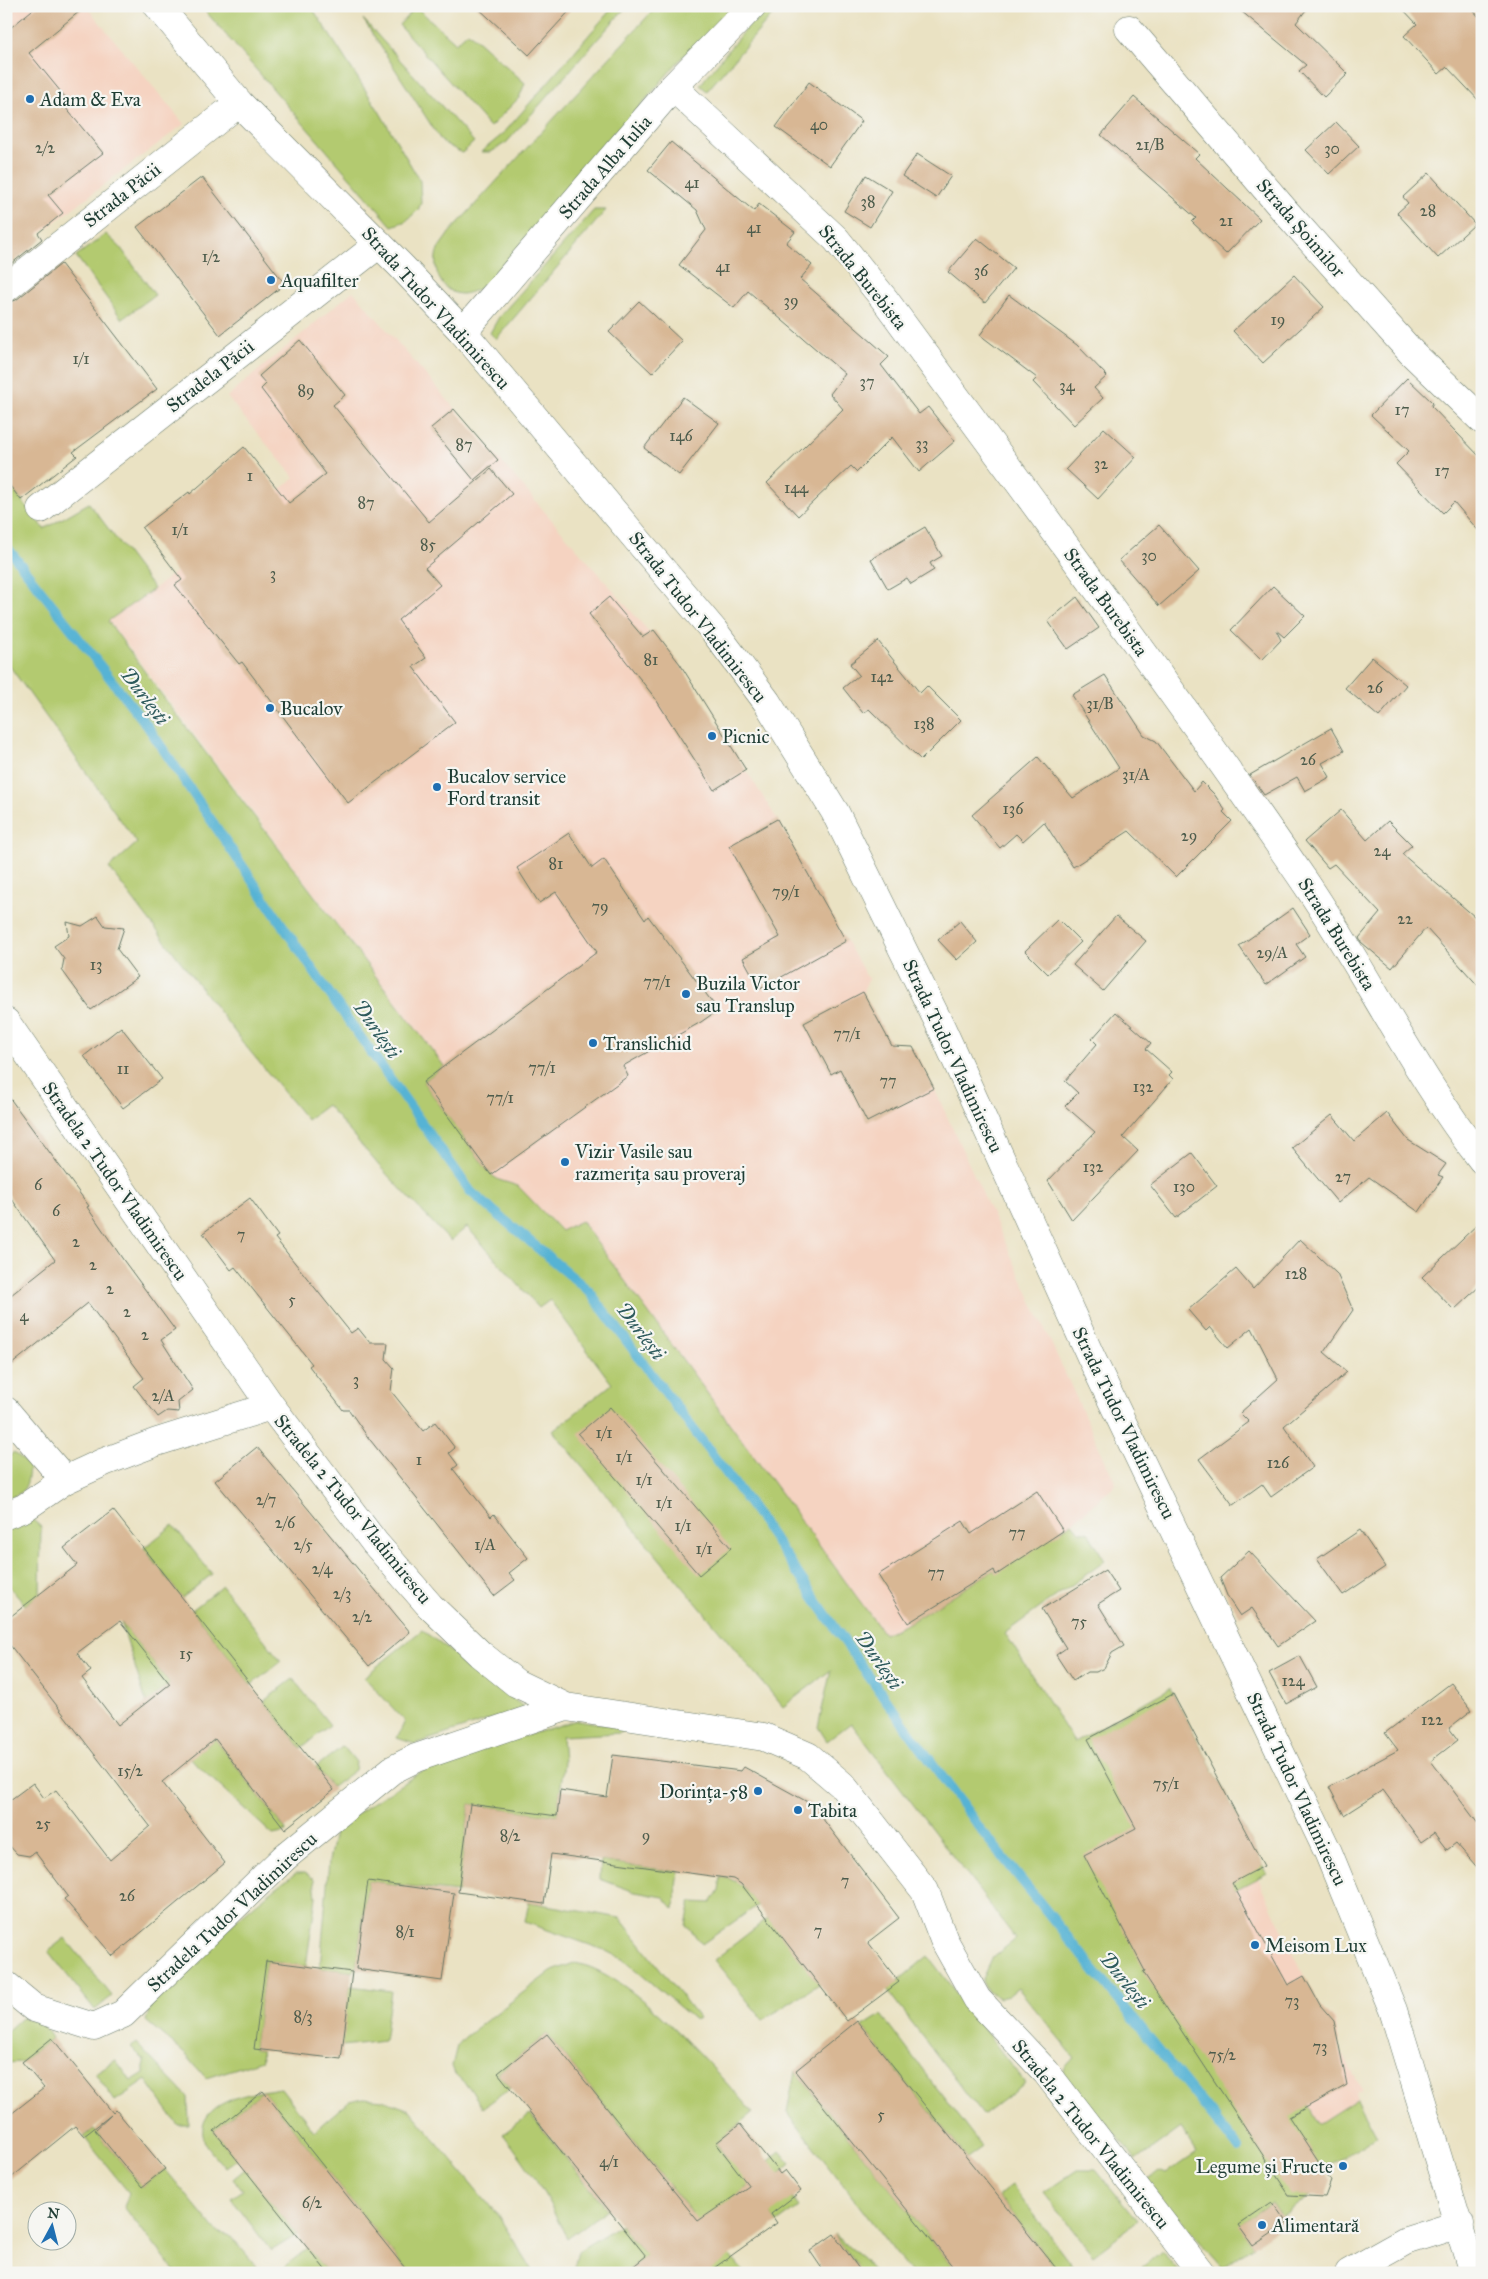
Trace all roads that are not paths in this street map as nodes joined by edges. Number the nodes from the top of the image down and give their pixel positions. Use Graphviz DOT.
graph roads {
  1 [pos="158,6"];
  2 [pos="752,6"];
  3 [pos="1129,29"];
  4 [pos="674,87"];
  5 [pos="239,103"];
  6 [pos="379,244"];
  7 [pos="6,288"];
  8 [pos="462,332"];
  9 [pos="1482,420"];
  10 [pos="41,509"];
  11 [pos="6,1022"];
  12 [pos="1482,1160"];
  13 [pos="271,1406"];
  14 [pos="6,1411"];
  15 [pos="65,1480"];
  16 [pos="6,1515"];
  17 [pos="566,1707"];
  18 [pos="6,1985"];
  19 [pos="1460,2224"];
  20 [pos="1201,2273"];
  21 [pos="1349,2273"];
  22 [pos="1473,2273"];
  1 -- 5 [label="street, Strada Tudor Vladimirescu"];
  2 -- 4 [label="street, Strada Alba Iulia"];
  3 -- 9 [label="street, Strada Șoimilor"];
  4 -- 8 [label="street, Strada Alba Iulia"];
  4 -- 12 [label="street, Strada Burebista"];
  5 -- 6 [label="street, Strada Tudor Vladimirescu"];
  5 -- 7 [label="street, Strada Păcii"];
  6 -- 8 [label="street, Strada Tudor Vladimirescu"];
  6 -- 10 [label="street, Stradela Păcii"];
  8 -- 19 [label="street, Strada Tudor Vladimirescu"];
  11 -- 13 [label="street, Stradela 2 Tudor Vladimirescu"];
  13 -- 15 [label="street"];
  13 -- 17 [label="street, Stradela 2 Tudor Vladimirescu"];
  14 -- 15 [label="street"];
  15 -- 16 [label="street"];
  17 -- 18 [label="street, Stradela Tudor Vladimirescu"];
  17 -- 20 [label="street, Stradela 2 Tudor Vladimirescu"];
  19 -- 21 [label="street"];
  19 -- 22 [label="street, Strada Tudor Vladimirescu"];
}
